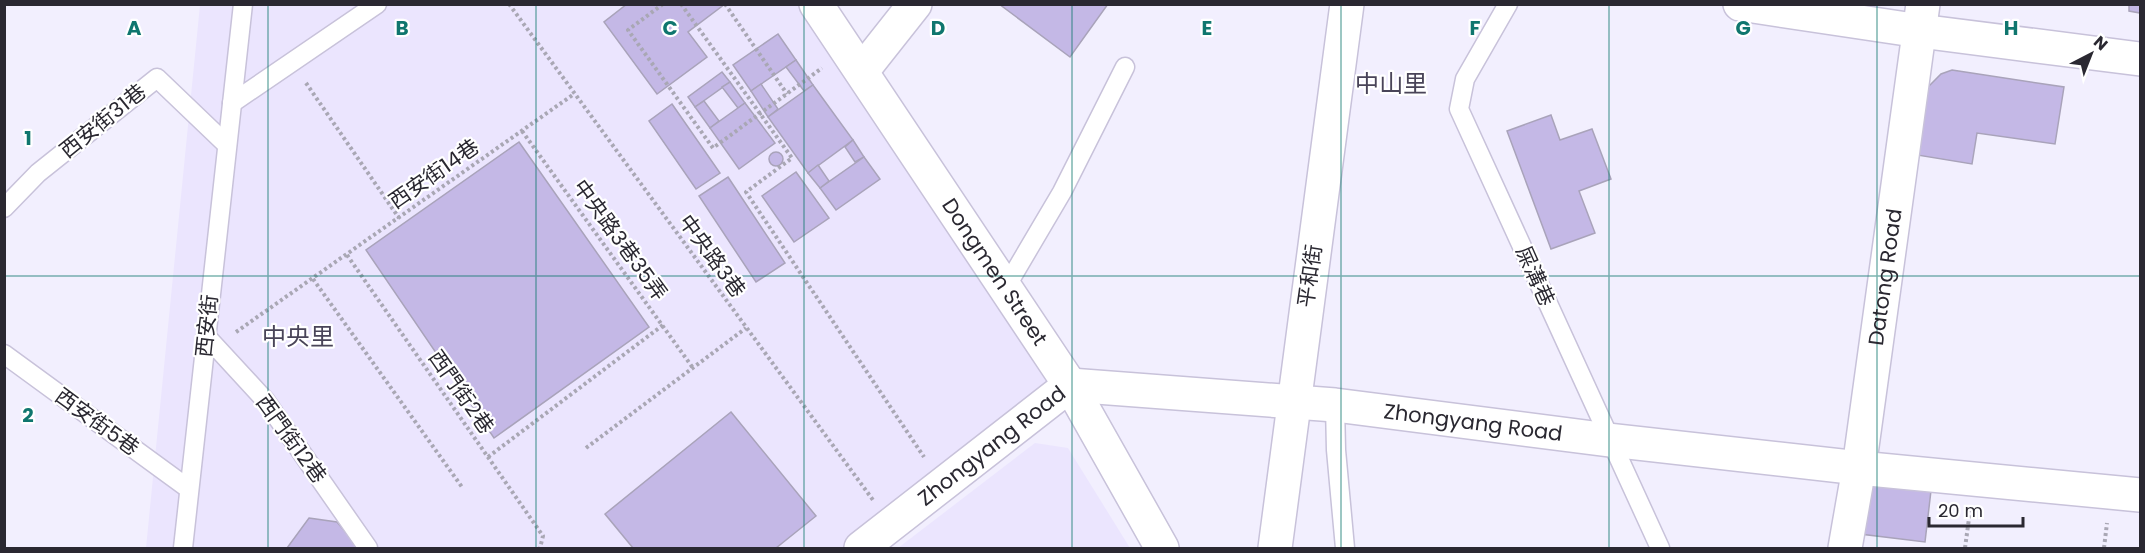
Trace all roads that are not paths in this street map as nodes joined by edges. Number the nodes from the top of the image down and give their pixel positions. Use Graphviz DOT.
graph roads {
  1 [pos="243,4"];
  2 [pos="377,4"];
  3 [pos="816,4"];
  4 [pos="915,4"];
  5 [pos="1347,4"];
  6 [pos="1508,4"];
  7 [pos="1740,4"];
  8 [pos="1922,18"];
  9 [pos="2140,59"];
  10 [pos="854,61"];
  11 [pos="1125,67"];
  12 [pos="232,104"];
  13 [pos="228,145"];
  14 [pos="4,208"];
  15 [pos="1006,287"];
  16 [pos="211,341"];
  17 [pos="4,354"];
  18 [pos="1071,385"];
  19 [pos="1293,401"];
  20 [pos="1335,405"];
  21 [pos="1609,440"];
  22 [pos="1858,468"];
  23 [pos="189,489"];
  24 [pos="2140,495"];
  25 [pos="183,549"];
  26 [pos="368,549"];
  27 [pos="861,549"];
  28 [pos="1162,549"];
  29 [pos="1275,549"];
  30 [pos="1345,549"];
  31 [pos="1659,549"];
  32 [pos="1845,549"];
  1 -- 12 [label="lane, 西安街"];
  2 -- 12 [label="lane"];
  3 -- 10 [label="street, Dongmen Street"];
  4 -- 10 [label="street"];
  5 -- 19 [label="street, 平和街"];
  6 -- 21 [label="lane, 屎溝巷"];
  7 -- 8 [label="street"];
  8 -- 9 [label="street"];
  8 -- 22 [label="street, Datong Road"];
  10 -- 15 [label="street, Dongmen Street"];
  11 -- 15 [label="lane"];
  12 -- 13 [label="lane, 西安街"];
  13 -- 14 [label="lane, 西安街31巷"];
  13 -- 16 [label="lane, 西安街"];
  15 -- 18 [label="street, Dongmen Street"];
  16 -- 23 [label="lane, 西安街"];
  16 -- 26 [label="lane, 西門街12巷"];
  17 -- 23 [label="lane, 西安街5巷"];
  18 -- 19 [label="street, Zhongyang Road"];
  18 -- 27 [label="street, Zhongyang Road"];
  18 -- 28 [label="street, Dongmen Street"];
  19 -- 20 [label="street, Zhongyang Road"];
  19 -- 29 [label="street, 平和街"];
  20 -- 21 [label="street, Zhongyang Road"];
  20 -- 30 [label="lane"];
  21 -- 22 [label="street, Zhongyang Road"];
  21 -- 31 [label="lane, 屎溝巷"];
  22 -- 24 [label="street, Zhongyang Road"];
  22 -- 32 [label="street, Datong Road"];
  23 -- 25 [label="lane, 西安街"];
}
